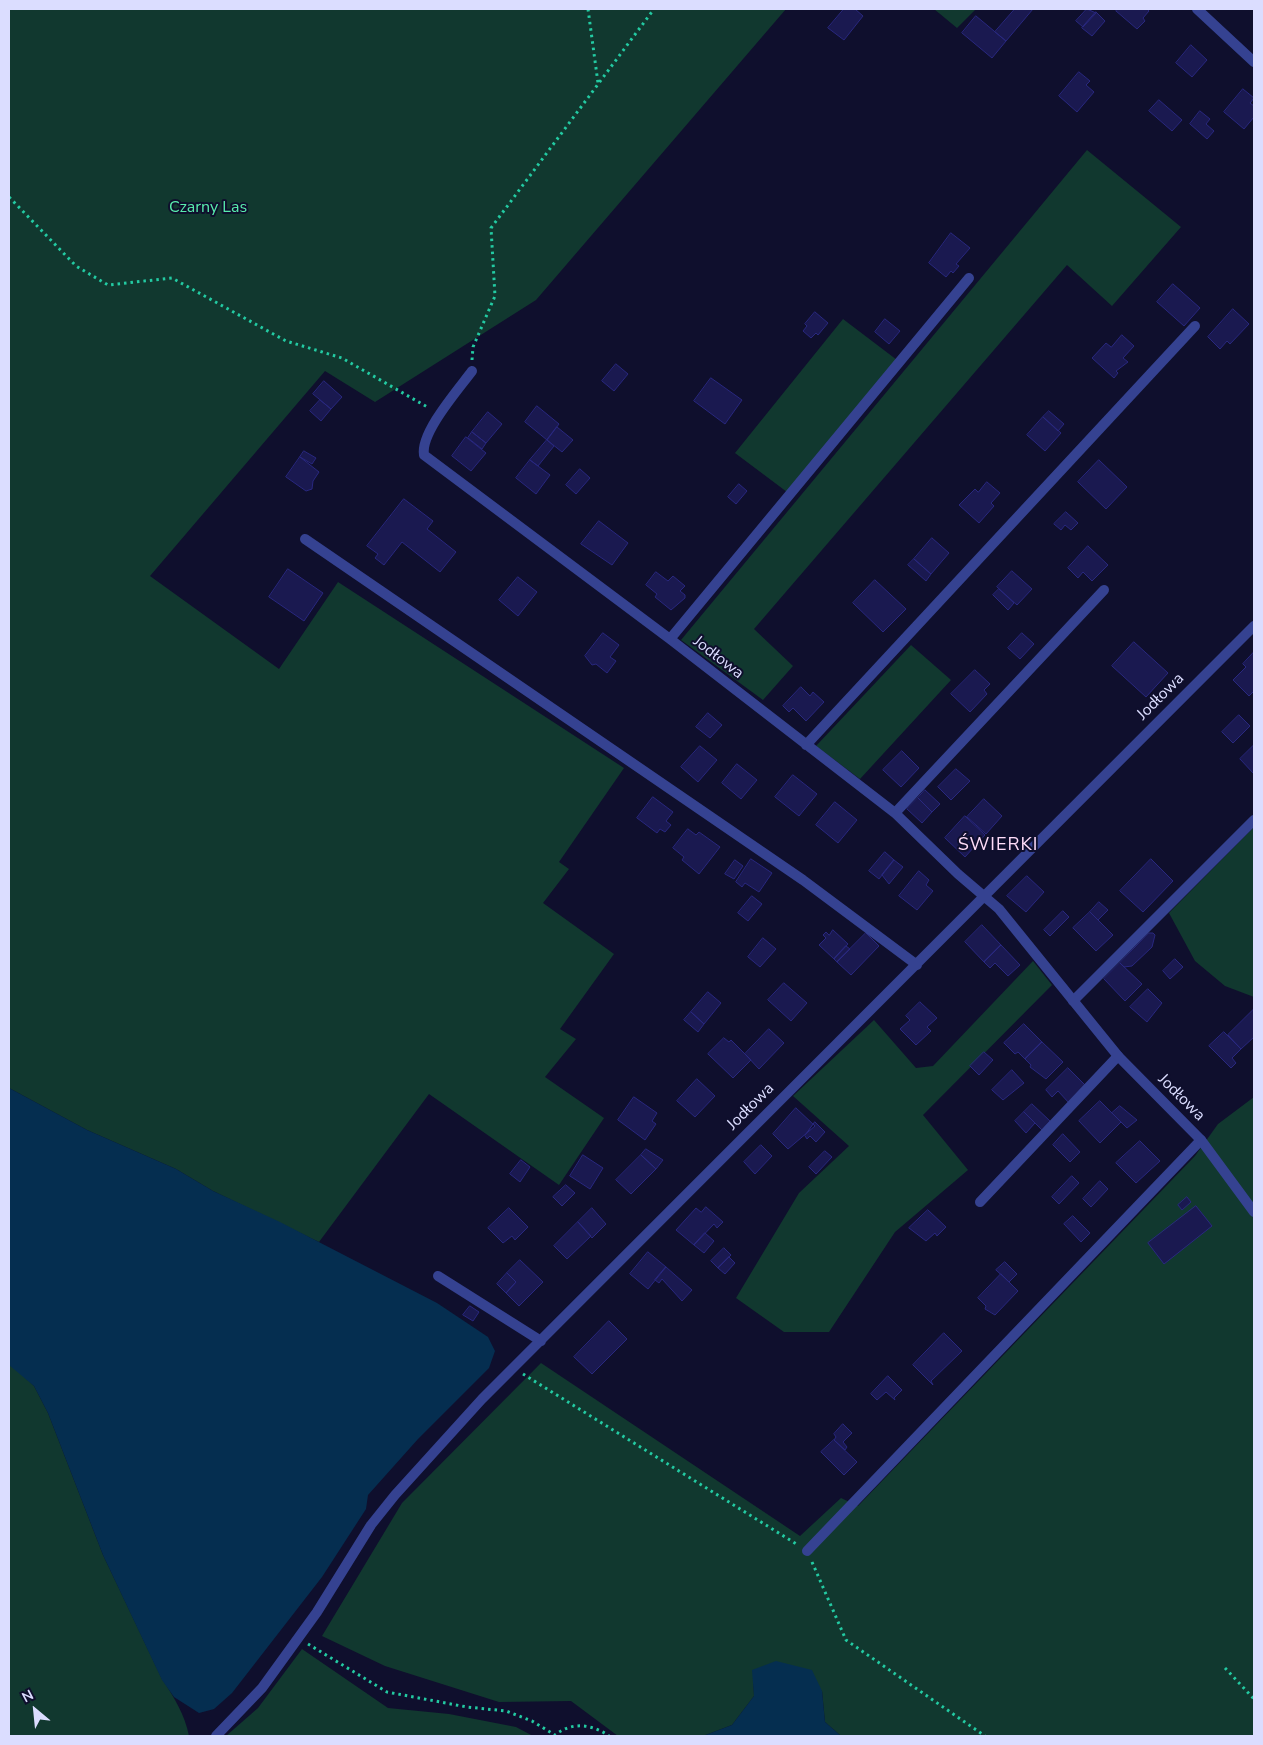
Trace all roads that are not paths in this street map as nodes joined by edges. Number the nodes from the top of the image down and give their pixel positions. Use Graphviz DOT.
graph roads {
  1 [pos="1197,9"];
  2 [pos="1254,62"];
  3 [pos="969,278"];
  4 [pos="1195,326"];
  5 [pos="472,371"];
  6 [pos="304,539"];
  7 [pos="1104,590"];
  8 [pos="1254,626"];
  9 [pos="670,640"];
  10 [pos="806,745"];
  11 [pos="895,813"];
  12 [pos="1254,820"];
  13 [pos="984,896"];
  14 [pos="917,965"];
  15 [pos="1073,1001"];
  16 [pos="1118,1056"];
  17 [pos="1201,1140"];
  18 [pos="980,1202"];
  19 [pos="1254,1212"];
  20 [pos="438,1276"];
  21 [pos="541,1341"];
  22 [pos="807,1551"];
  23 [pos="216,1736"];
  1 -- 2 [label="street"];
  3 -- 9 [label="street"];
  4 -- 10 [label="street"];
  5 -- 9 [label="street, Jodłowa"];
  6 -- 14 [label="street"];
  7 -- 11 [label="street"];
  8 -- 13 [label="street, Jodłowa"];
  9 -- 10 [label="street, Jodłowa"];
  10 -- 11 [label="street, Jodłowa"];
  11 -- 13 [label="street, Jodłowa"];
  12 -- 15 [label="street"];
  13 -- 14 [label="street, Jodłowa"];
  13 -- 15 [label="street, Jodłowa"];
  14 -- 21 [label="street, Jodłowa"];
  15 -- 16 [label="street, Jodłowa"];
  16 -- 17 [label="street, Jodłowa"];
  16 -- 18 [label="street"];
  17 -- 19 [label="street, Jodłowa"];
  17 -- 22 [label="street"];
  20 -- 21 [label="street"];
  21 -- 23 [label="street, Jodłowa"];
}
